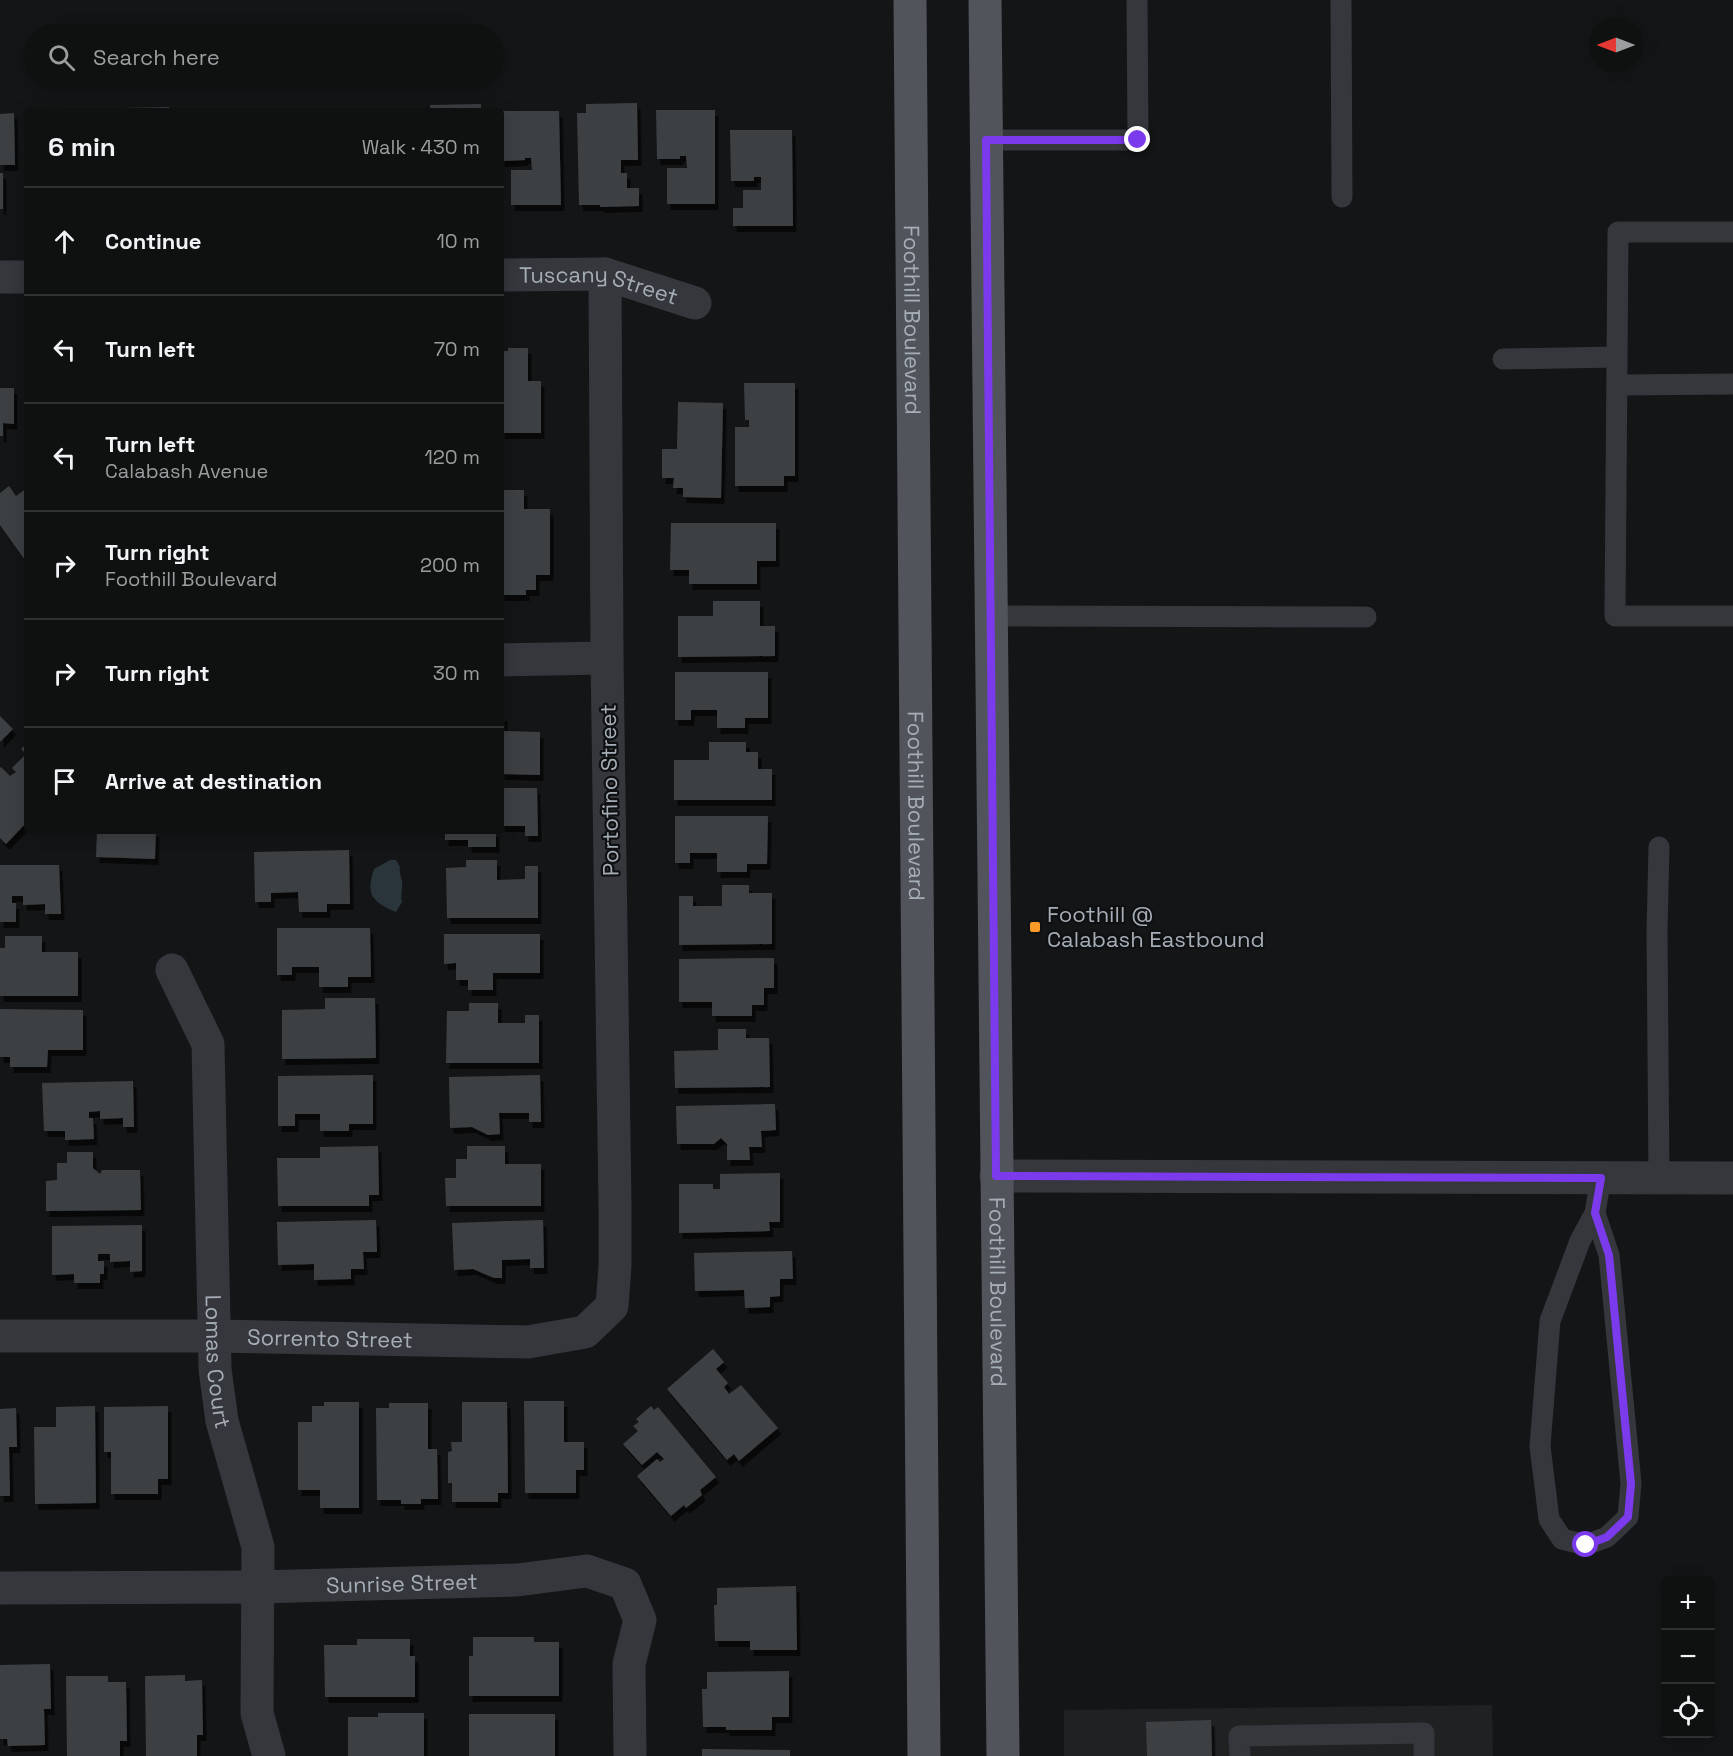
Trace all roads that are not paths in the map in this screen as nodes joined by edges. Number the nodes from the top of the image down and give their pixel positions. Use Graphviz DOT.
graph roads {
  1 [pos="910,0"];
  2 [pos="985,0"];
  3 [pos="1137,0"];
  4 [pos="1341,0"];
  5 [pos="986,140"];
  6 [pos="1342,197"];
  7 [pos="1733,232"];
  8 [pos="605,274"];
  9 [pos="504,275"];
  10 [pos="0,277"];
  11 [pos="24,277"];
  12 [pos="695,303"];
  13 [pos="1617,357"];
  14 [pos="1503,360"];
  15 [pos="1733,384"];
  16 [pos="1617,385"];
  17 [pos="991,616"];
  18 [pos="1733,616"];
  19 [pos="1366,617"];
  20 [pos="607,658"];
  21 [pos="504,660"];
  22 [pos="1659,847"];
  23 [pos="172,970"];
  24 [pos="996,1176"];
  25 [pos="1601,1178"];
  26 [pos="1659,1178"];
  27 [pos="1733,1178"];
  28 [pos="1595,1213"];
  29 [pos="612,1306"];
  30 [pos="0,1336"];
  31 [pos="214,1336"];
  32 [pos="258,1587"];
  33 [pos="0,1588"];
  34 [pos="268,1756"];
  35 [pos="630,1756"];
  36 [pos="924,1756"];
  37 [pos="1003,1756"];
  38 [pos="1240,1756"];
  39 [pos="1424,1756"];
  1 -- 36 [label="main road, Foothill Boulevard"];
  2 -- 5 [label="main road, Foothill Boulevard"];
  3 -- 5 [label="lane"];
  4 -- 6 [label="lane"];
  5 -- 17 [label="main road, Foothill Boulevard"];
  7 -- 13 [label="lane"];
  8 -- 9 [label="street, Tuscany Street"];
  8 -- 12 [label="street, Tuscany Street"];
  8 -- 20 [label="street, Portofino Street"];
  10 -- 11 [label="street"];
  13 -- 14 [label="lane"];
  13 -- 16 [label="lane"];
  15 -- 16 [label="lane"];
  16 -- 18 [label="lane"];
  17 -- 19 [label="lane"];
  17 -- 24 [label="main road, Foothill Boulevard"];
  20 -- 21 [label="street"];
  20 -- 29 [label="street, Portofino Street"];
  22 -- 26 [label="lane"];
  23 -- 31 [label="street, Lomas Court"];
  24 -- 25 [label="street"];
  24 -- 37 [label="main road, Foothill Boulevard"];
  25 -- 26 [label="street"];
  25 -- 28 [label="lane"];
  26 -- 27 [label="street"];
  28 -- 28 [label="lane"];
  29 -- 31 [label="street, Sorrento Street"];
  30 -- 31 [label="street, Sorrento Street"];
  31 -- 32 [label="street, Lomas Court"];
  32 -- 33 [label="street, Sunrise Street"];
  32 -- 34 [label="street, Lomas Court"];
  32 -- 35 [label="street, Sunrise Street"];
  38 -- 39 [label="lane"];
}
